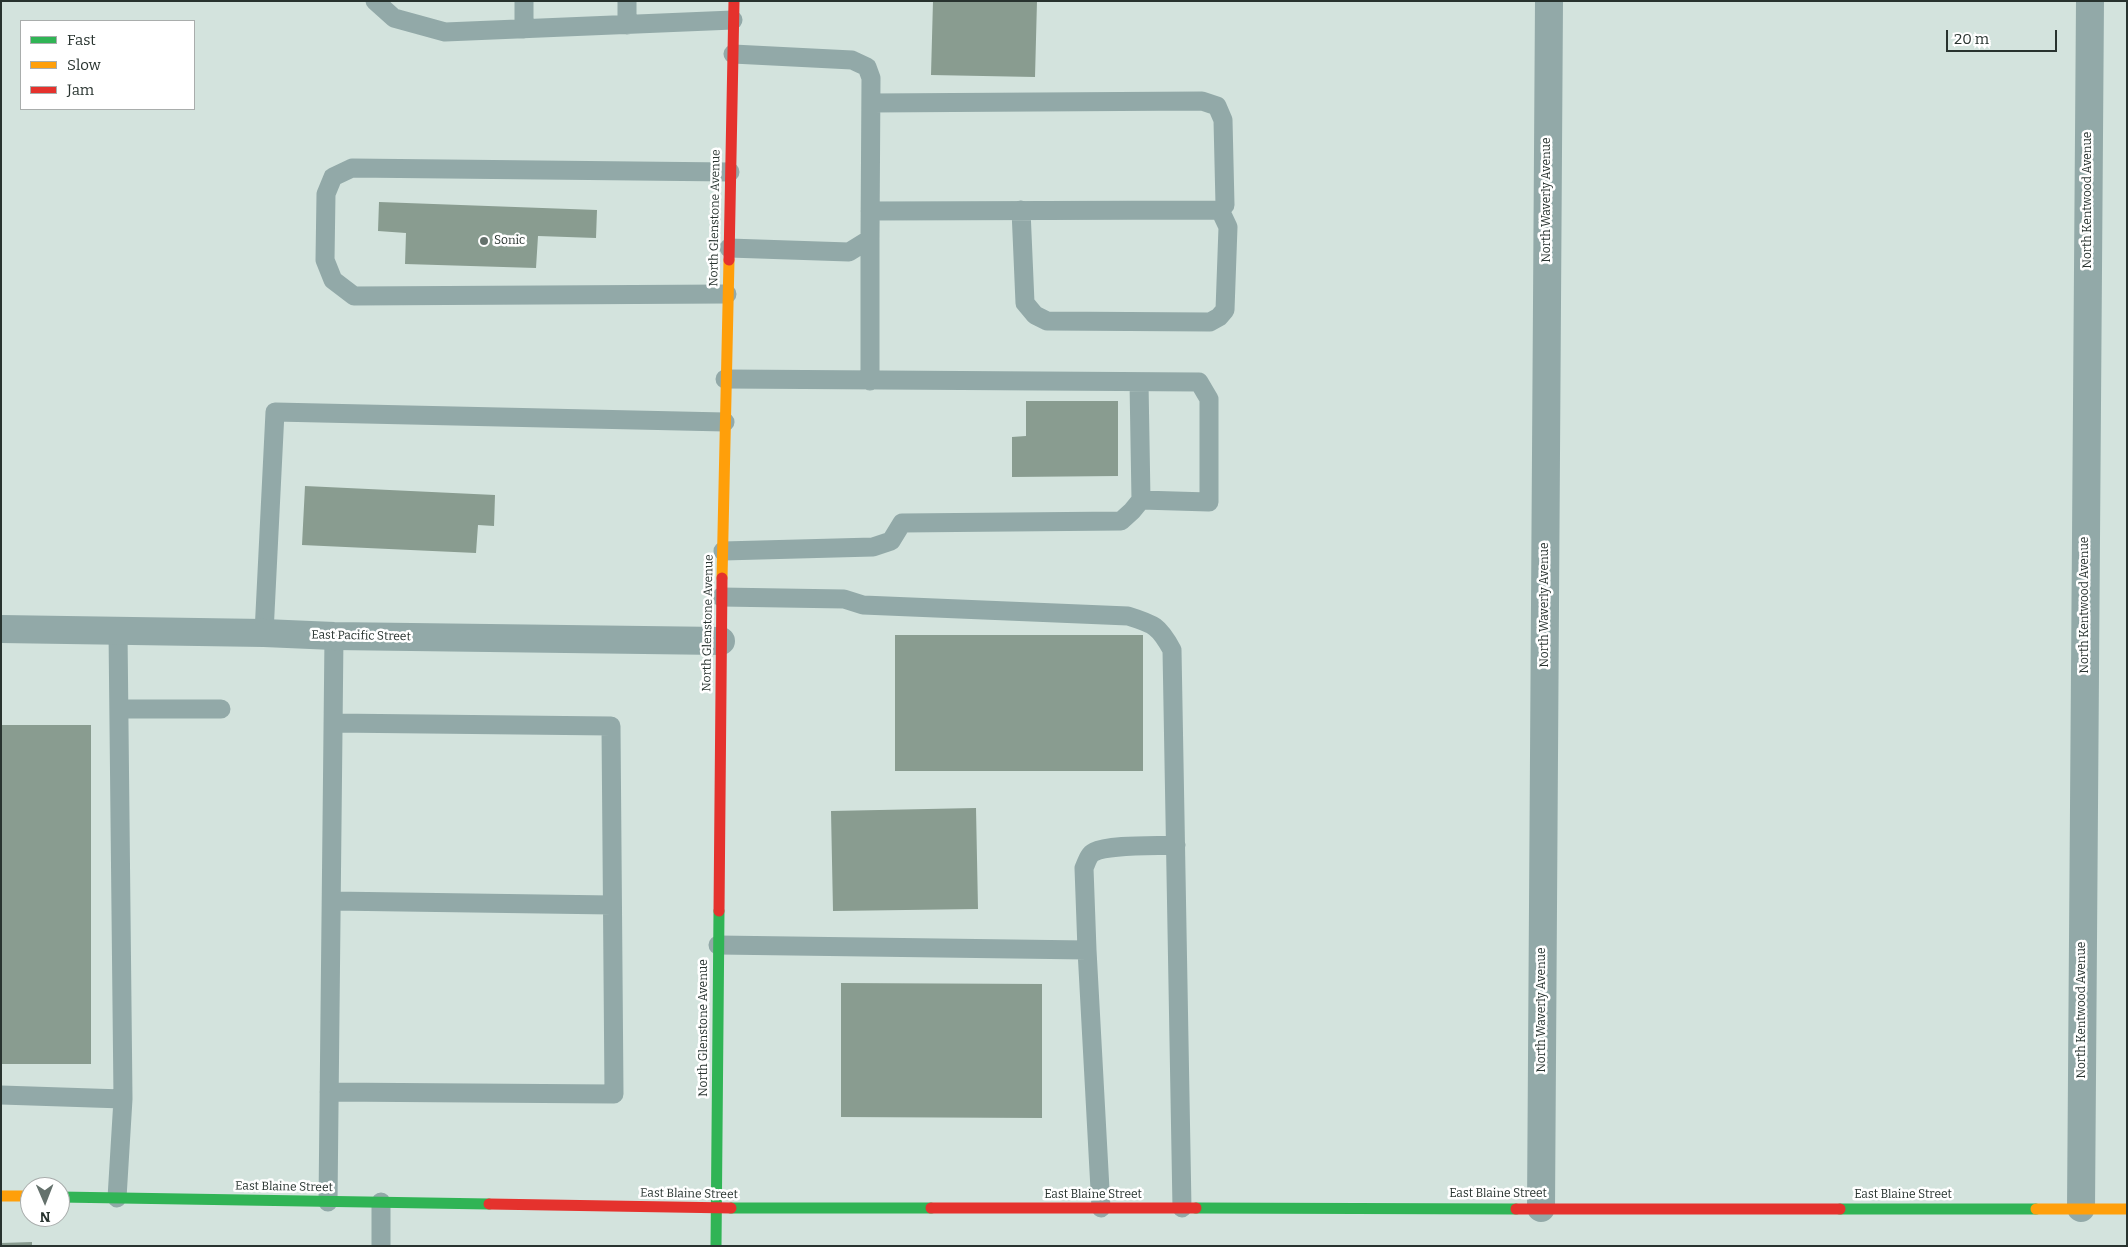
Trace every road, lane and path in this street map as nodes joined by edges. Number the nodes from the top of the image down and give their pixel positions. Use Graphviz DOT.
graph roads {
  1 [pos="375,1"];
  2 [pos="524,1"];
  3 [pos="627,1"];
  4 [pos="734,1"];
  5 [pos="1549,1"];
  6 [pos="2090,1"];
  7 [pos="734,20"];
  8 [pos="627,25"];
  9 [pos="524,29"];
  10 [pos="733,54"];
  11 [pos="871,103"];
  12 [pos="730,172"];
  13 [pos="1021,210"];
  14 [pos="1220,210"];
  15 [pos="870,211"];
  16 [pos="870,239"];
  17 [pos="729,248"];
  18 [pos="727,294"];
  19 [pos="726,380"];
  20 [pos="870,381"];
  21 [pos="1139,382"];
  22 [pos="725,422"];
  23 [pos="1141,500"];
  24 [pos="723,551"];
  25 [pos="721,596"];
  26 [pos="1,629"];
  27 [pos="118,631"];
  28 [pos="264,633"];
  29 [pos="334,636"];
  30 [pos="721,641"];
  31 [pos="119,709"];
  32 [pos="222,709"];
  33 [pos="333,723"];
  34 [pos="1176,845"];
  35 [pos="332,901"];
  36 [pos="612,905"];
  37 [pos="718,945"];
  38 [pos="1087,950"];
  39 [pos="329,1092"];
  40 [pos="1,1095"];
  41 [pos="123,1099"];
  42 [pos="1,1196"];
  43 [pos="20,1196"];
  44 [pos="70,1197"];
  45 [pos="118,1198"];
  46 [pos="328,1202"];
  47 [pos="381,1202"];
  48 [pos="716,1208"];
  49 [pos="1101,1208"];
  50 [pos="1182,1208"];
  51 [pos="1541,1208"];
  52 [pos="2081,1208"];
  53 [pos="2127,1209"];
  54 [pos="381,1246"];
  55 [pos="716,1246"];
  1 -- 9 [label="lane"];
  2 -- 9 [label="lane"];
  3 -- 8 [label="lane"];
  4 -- 7 [label="street, North Glenstone Avenue"];
  5 -- 51 [label="street, North Waverly Avenue"];
  6 -- 52 [label="street, North Kentwood Avenue"];
  7 -- 8 [label="lane"];
  7 -- 10 [label="street, North Glenstone Avenue"];
  8 -- 9 [label="lane"];
  10 -- 11 [label="lane"];
  10 -- 12 [label="street, North Glenstone Avenue"];
  11 -- 14 [label="lane"];
  11 -- 15 [label="lane"];
  12 -- 17 [label="street, North Glenstone Avenue"];
  12 -- 18 [label="lane"];
  13 -- 14 [label="lane"];
  13 -- 14 [label="lane"];
  13 -- 15 [label="lane"];
  15 -- 16 [label="lane"];
  16 -- 17 [label="lane"];
  16 -- 20 [label="lane"];
  17 -- 18 [label="street, North Glenstone Avenue"];
  18 -- 19 [label="street, North Glenstone Avenue"];
  19 -- 20 [label="lane"];
  19 -- 22 [label="street, North Glenstone Avenue"];
  20 -- 21 [label="lane"];
  21 -- 23 [label="lane"];
  21 -- 23 [label="lane"];
  22 -- 24 [label="street, North Glenstone Avenue"];
  22 -- 28 [label="lane"];
  23 -- 24 [label="lane"];
  24 -- 25 [label="street, North Glenstone Avenue"];
  25 -- 30 [label="street, North Glenstone Avenue"];
  25 -- 34 [label="lane"];
  26 -- 27 [label="street, East Pacific Street"];
  27 -- 28 [label="street, East Pacific Street"];
  27 -- 31 [label="lane"];
  28 -- 29 [label="street, East Pacific Street"];
  29 -- 30 [label="street, East Pacific Street"];
  29 -- 33 [label="lane"];
  30 -- 37 [label="street, North Glenstone Avenue"];
  31 -- 32 [label="lane"];
  31 -- 41 [label="lane"];
  33 -- 35 [label="lane"];
  33 -- 36 [label="lane"];
  34 -- 38 [label="lane"];
  34 -- 50 [label="lane"];
  35 -- 36 [label="lane"];
  35 -- 39 [label="lane"];
  36 -- 39 [label="lane"];
  37 -- 38 [label="lane"];
  37 -- 48 [label="street, North Glenstone Avenue"];
  38 -- 49 [label="lane"];
  39 -- 46 [label="lane"];
  40 -- 41 [label="lane"];
  41 -- 45 [label="lane"];
  42 -- 43 [label="street"];
  44 -- 45 [label="street, East Blaine Street"];
  45 -- 46 [label="street, East Blaine Street"];
  46 -- 47 [label="street, East Blaine Street"];
  47 -- 48 [label="street, East Blaine Street"];
  47 -- 54 [label="lane"];
  48 -- 49 [label="street, East Blaine Street"];
  48 -- 55 [label="street, North Glenstone Avenue"];
  49 -- 50 [label="street, East Blaine Street"];
  50 -- 51 [label="street, East Blaine Street"];
  51 -- 52 [label="street, East Blaine Street"];
  52 -- 53 [label="street, East Blaine Street"];
}
